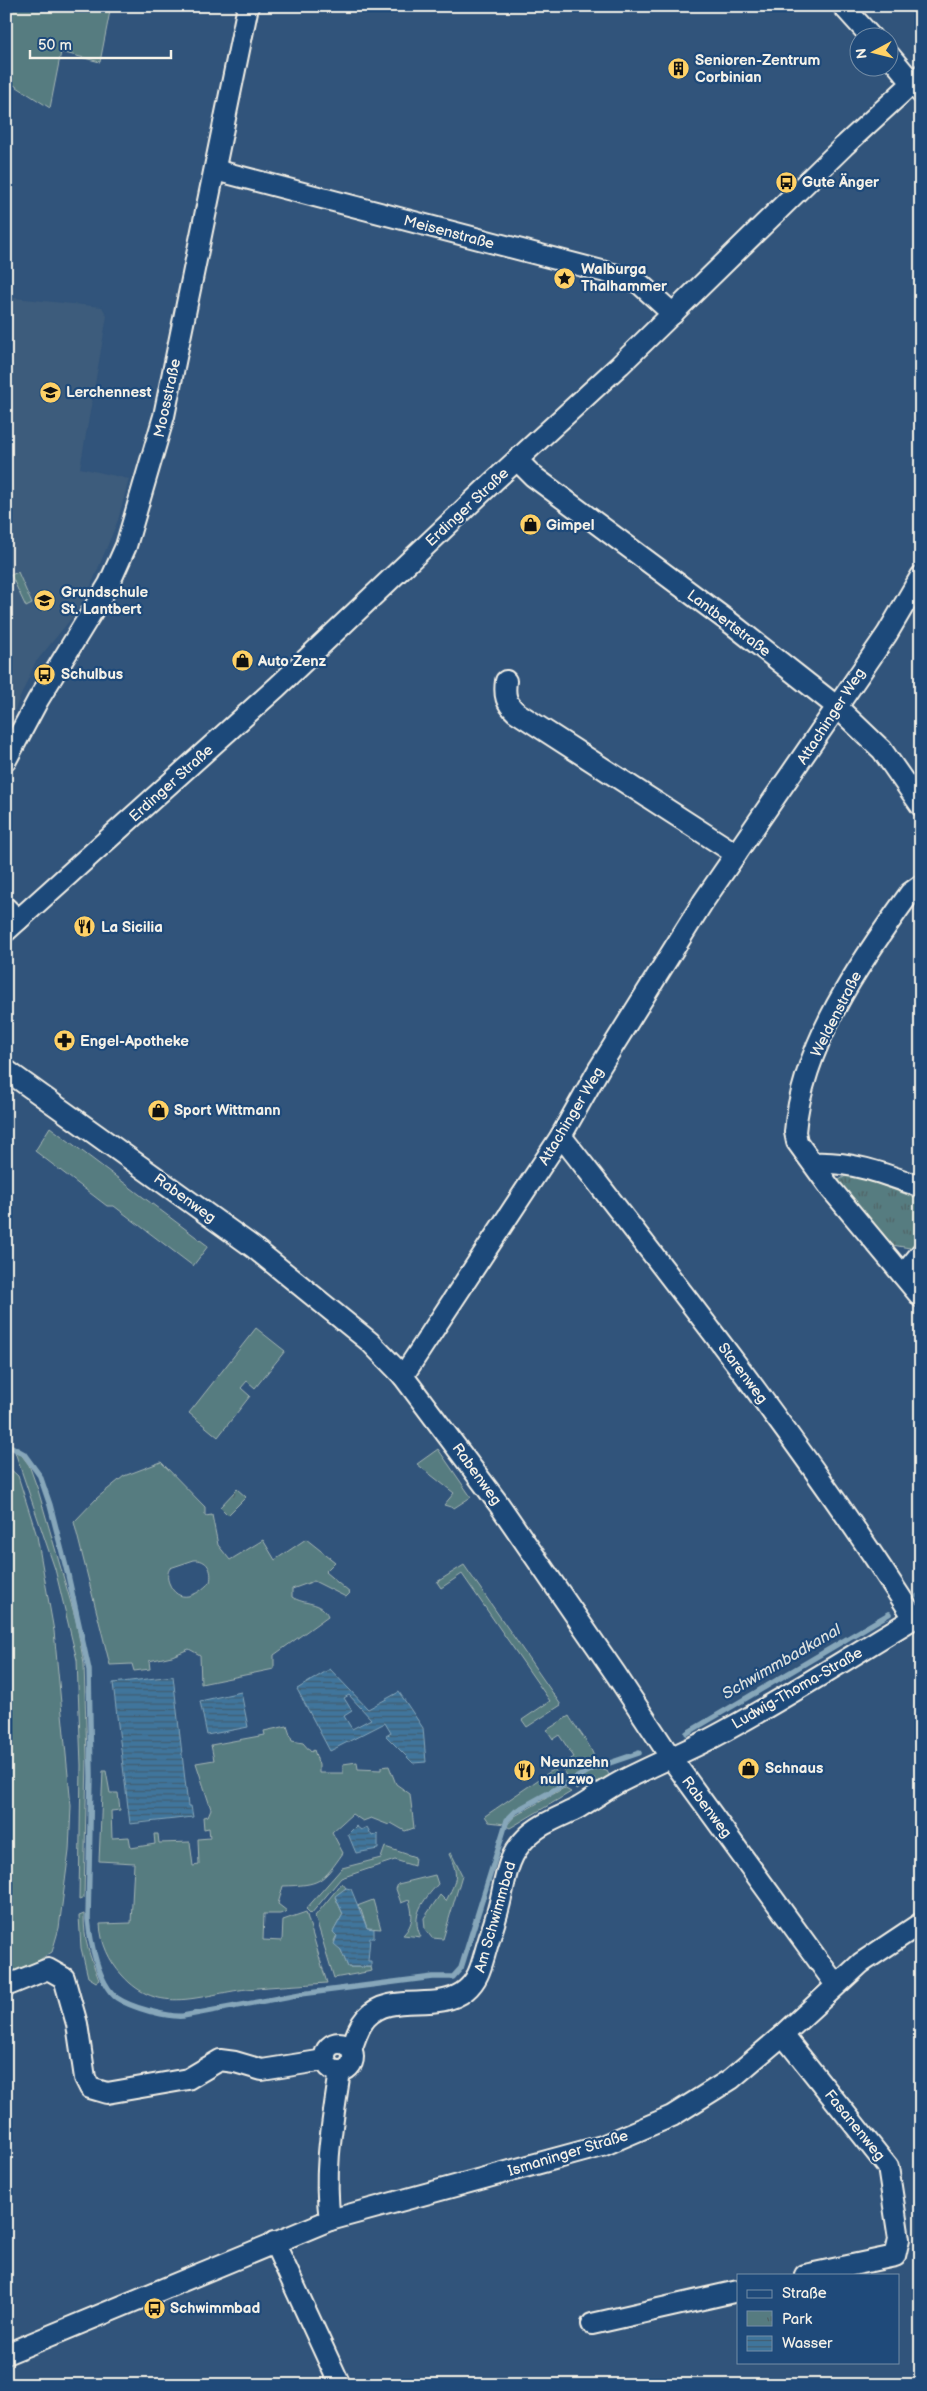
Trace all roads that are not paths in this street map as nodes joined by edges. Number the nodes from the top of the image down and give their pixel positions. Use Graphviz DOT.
graph roads {
  1 [pos="248,6"];
  2 [pos="843,6"];
  3 [pos="863,28"];
  4 [pos="900,66"];
  5 [pos="918,84"];
  6 [pos="215,170"];
  7 [pos="673,314"];
  8 [pos="517,460"];
  9 [pos="921,576"];
  10 [pos="506,682"];
  11 [pos="836,706"];
  12 [pos="6,760"];
  13 [pos="921,806"];
  14 [pos="736,854"];
  15 [pos="921,885"];
  16 [pos="10,920"];
  17 [pos="6,1070"];
  18 [pos="561,1136"];
  19 [pos="813,1163"];
  20 [pos="921,1187"];
  21 [pos="921,1254"];
  22 [pos="903,1275"];
  23 [pos="921,1297"];
  24 [pos="403,1376"];
  25 [pos="917,1616"];
  26 [pos="671,1758"];
  27 [pos="921,1923"];
  28 [pos="836,1984"];
  29 [pos="6,1986"];
  30 [pos="783,2035"];
  31 [pos="333,2066"];
  32 [pos="330,2220"];
  33 [pos="274,2242"];
  34 [pos="811,2274"];
  35 [pos="737,2291"];
  36 [pos="592,2324"];
  37 [pos="6,2354"];
  38 [pos="340,2385"];
  1 -- 6 [label="street, Moosstraße"];
  2 -- 3 [label="street"];
  4 -- 5 [label="street"];
  5 -- 7 [label="street, Erdinger Straße"];
  6 -- 7 [label="street, Meisenstraße"];
  6 -- 12 [label="street, Moosstraße"];
  7 -- 8 [label="street, Erdinger Straße"];
  8 -- 11 [label="street, Lantbertstraße"];
  8 -- 16 [label="street, Erdinger Straße"];
  9 -- 11 [label="street, Attachinger Weg"];
  10 -- 14 [label="street"];
  11 -- 13 [label="street, Lantbertstraße"];
  11 -- 14 [label="street, Attachinger Weg"];
  14 -- 18 [label="street, Attachinger Weg"];
  15 -- 19 [label="street, Weldenstraße"];
  17 -- 24 [label="street, Rabenweg"];
  18 -- 24 [label="street, Attachinger Weg"];
  18 -- 25 [label="street, Starenweg"];
  19 -- 20 [label="street"];
  19 -- 22 [label="street, Weldenstraße"];
  21 -- 22 [label="street"];
  22 -- 23 [label="street, Weldenstraße"];
  24 -- 26 [label="street, Rabenweg"];
  25 -- 26 [label="street, Ludwig-Thoma-Straße"];
  26 -- 28 [label="street, Rabenweg"];
  26 -- 31 [label="street, Am Schwimmbad"];
  27 -- 28 [label="street, Ismaninger Straße"];
  28 -- 30 [label="street, Ismaninger Straße"];
  29 -- 31 [label="street"];
  30 -- 32 [label="street, Ismaninger Straße"];
  30 -- 34 [label="street, Fasanenweg"];
  31 -- 32 [label="street"];
  32 -- 33 [label="street, Ismaninger Straße"];
  33 -- 37 [label="street, Ismaninger Straße"];
  33 -- 38 [label="street"];
  35 -- 36 [label="street"];
}
